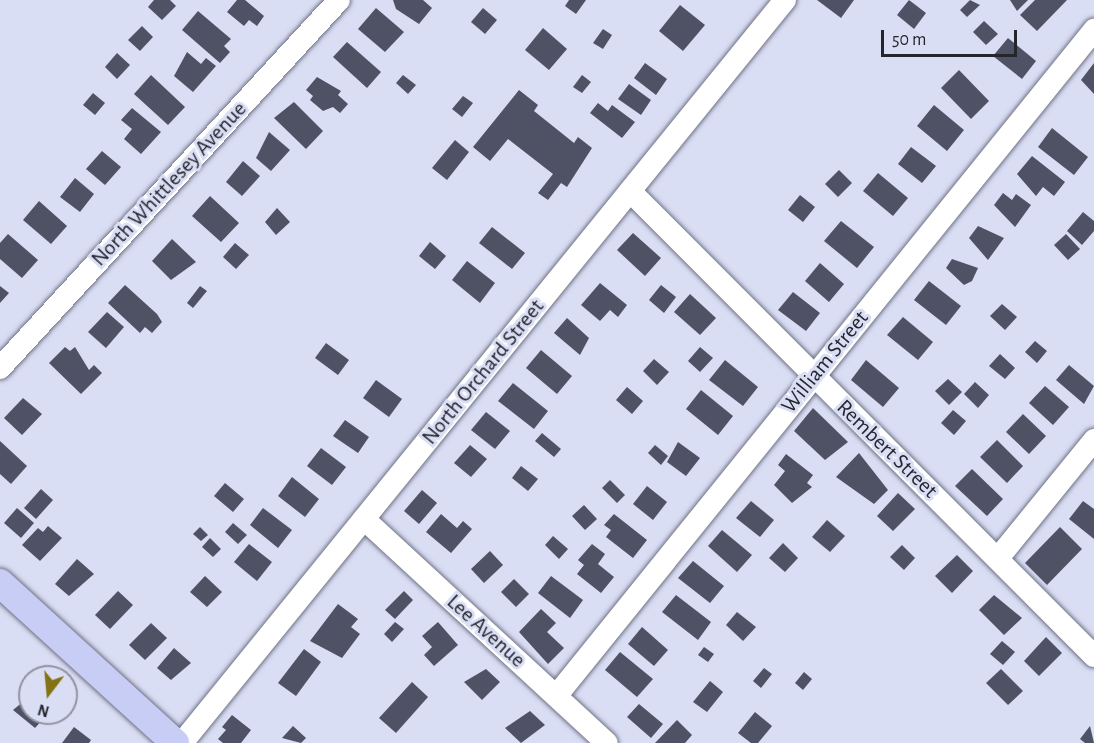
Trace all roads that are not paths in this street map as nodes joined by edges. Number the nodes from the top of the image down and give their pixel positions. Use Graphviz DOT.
graph roads {
  1 [pos="339,0"];
  2 [pos="785,0"];
  3 [pos="1094,30"];
  4 [pos="630,191"];
  5 [pos="0,368"];
  6 [pos="813,377"];
  7 [pos="1094,440"];
  8 [pos="364,519"];
  9 [pos="999,557"];
  10 [pos="0,583"];
  11 [pos="1094,656"];
  12 [pos="557,695"];
  13 [pos="175,743"];
  14 [pos="182,743"];
  15 [pos="607,743"];
  1 -- 5 [label="street, North Whittlesey Avenue"];
  2 -- 4 [label="street, North Orchard Street"];
  3 -- 6 [label="street, William Street"];
  4 -- 6 [label="street, Rembert Street"];
  4 -- 8 [label="street, North Orchard Street"];
  6 -- 9 [label="street, Rembert Street"];
  6 -- 12 [label="street, William Street"];
  7 -- 9 [label="street"];
  8 -- 12 [label="street, Lee Avenue"];
  8 -- 14 [label="street, North Orchard Street"];
  9 -- 11 [label="street, Rembert Street"];
  10 -- 13 [label="main road"];
  12 -- 15 [label="street, Lee Avenue"];
}
